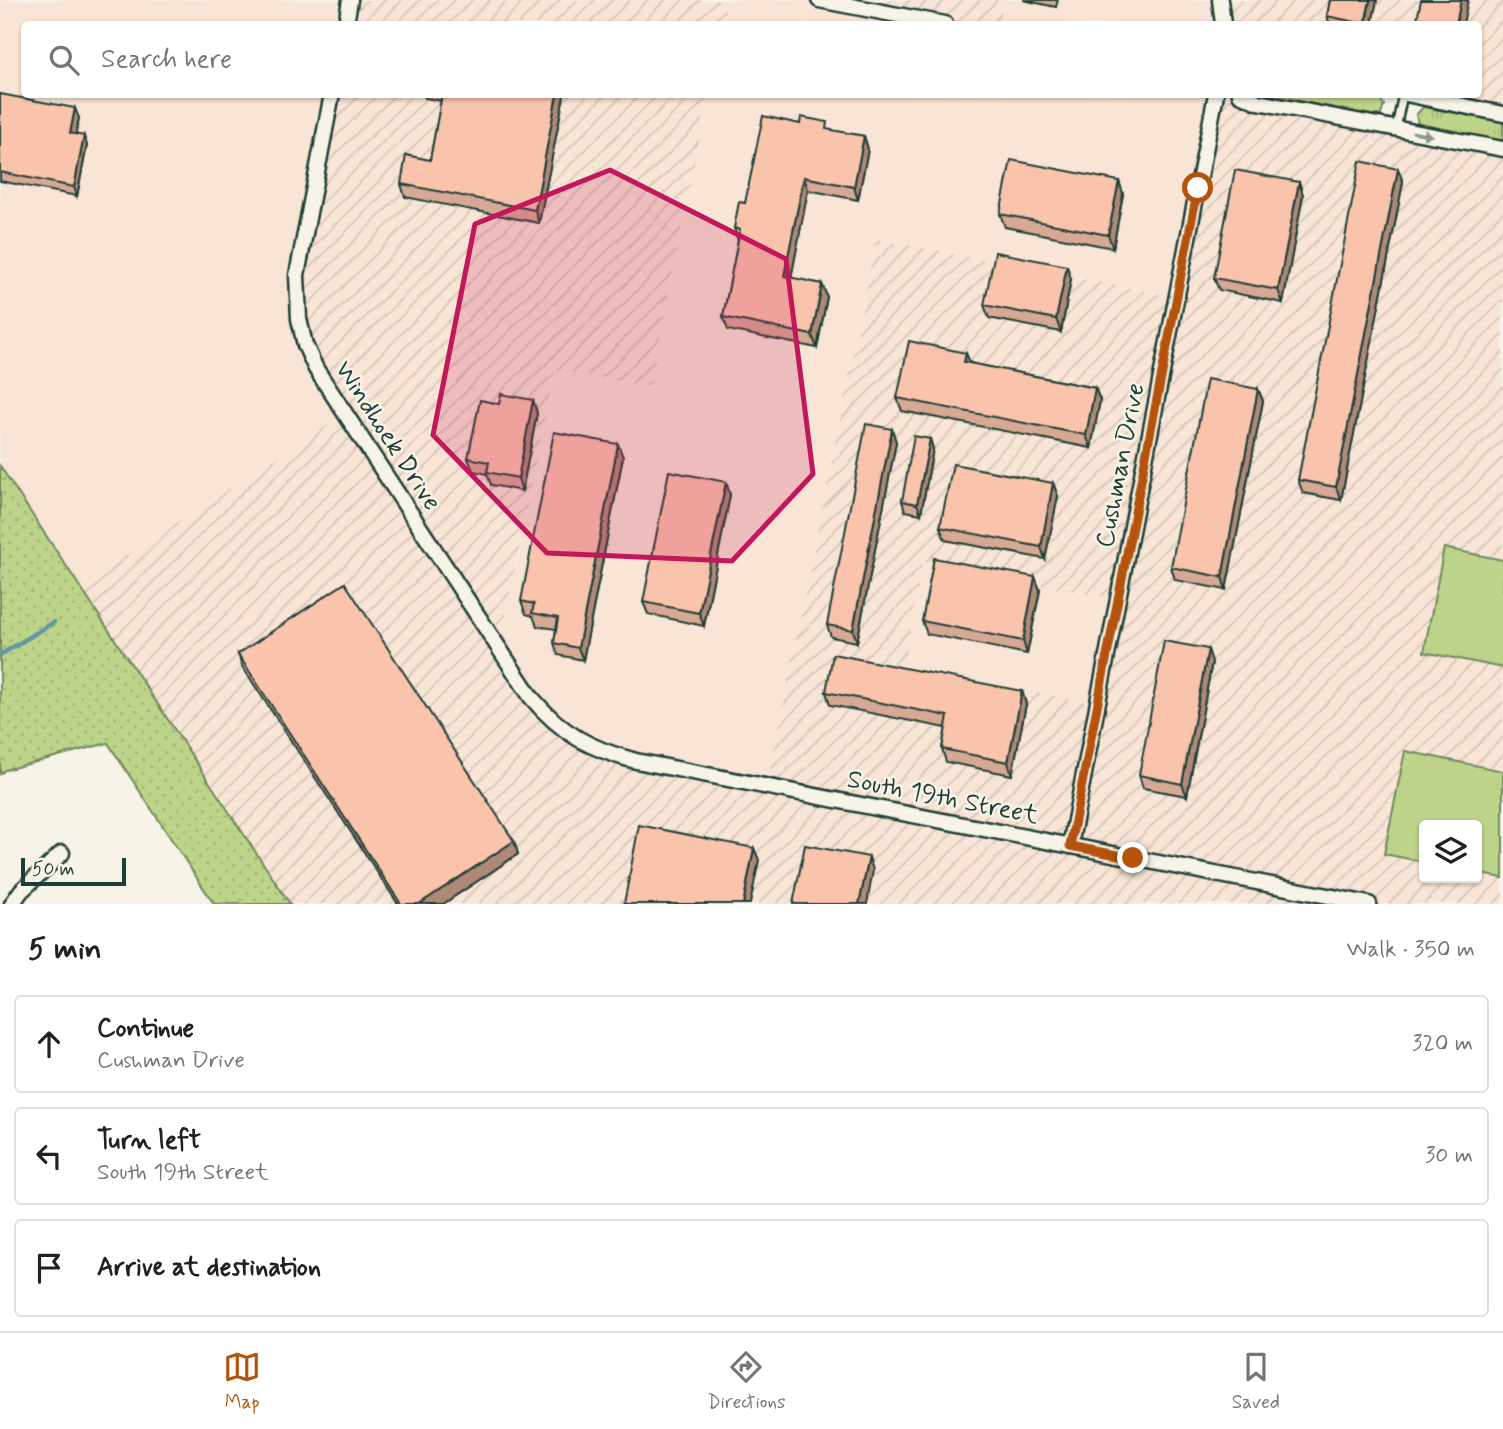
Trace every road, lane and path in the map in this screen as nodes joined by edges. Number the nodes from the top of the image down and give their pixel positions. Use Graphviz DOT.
graph roads {
  1 [pos="350,0"];
  2 [pos="819,0"];
  3 [pos="1220,0"];
  4 [pos="346,21"];
  5 [pos="929,21"];
  6 [pos="1223,21"];
  7 [pos="331,98"];
  8 [pos="1215,98"];
  9 [pos="1249,98"];
  10 [pos="1403,98"];
  11 [pos="1424,98"];
  12 [pos="1503,114"];
  13 [pos="1396,129"];
  14 [pos="1503,149"];
  15 [pos="592,747"];
  16 [pos="1070,846"];
  17 [pos="62,853"];
  18 [pos="12,904"];
  19 [pos="1369,904"];
  1 -- 4 [label="street"];
  2 -- 5 [label="street"];
  3 -- 6 [label="street"];
  7 -- 15 [label="street, Windhoek Drive"];
  8 -- 16 [label="street, Cushman Drive"];
  9 -- 13 [label="street"];
  10 -- 13 [label="lane"];
  11 -- 12 [label="street"];
  13 -- 14 [label="street, one-way"];
  15 -- 16 [label="street, South 19th Street"];
  16 -- 19 [label="street, South 19th Street"];
  17 -- 18 [label="street"];
}
